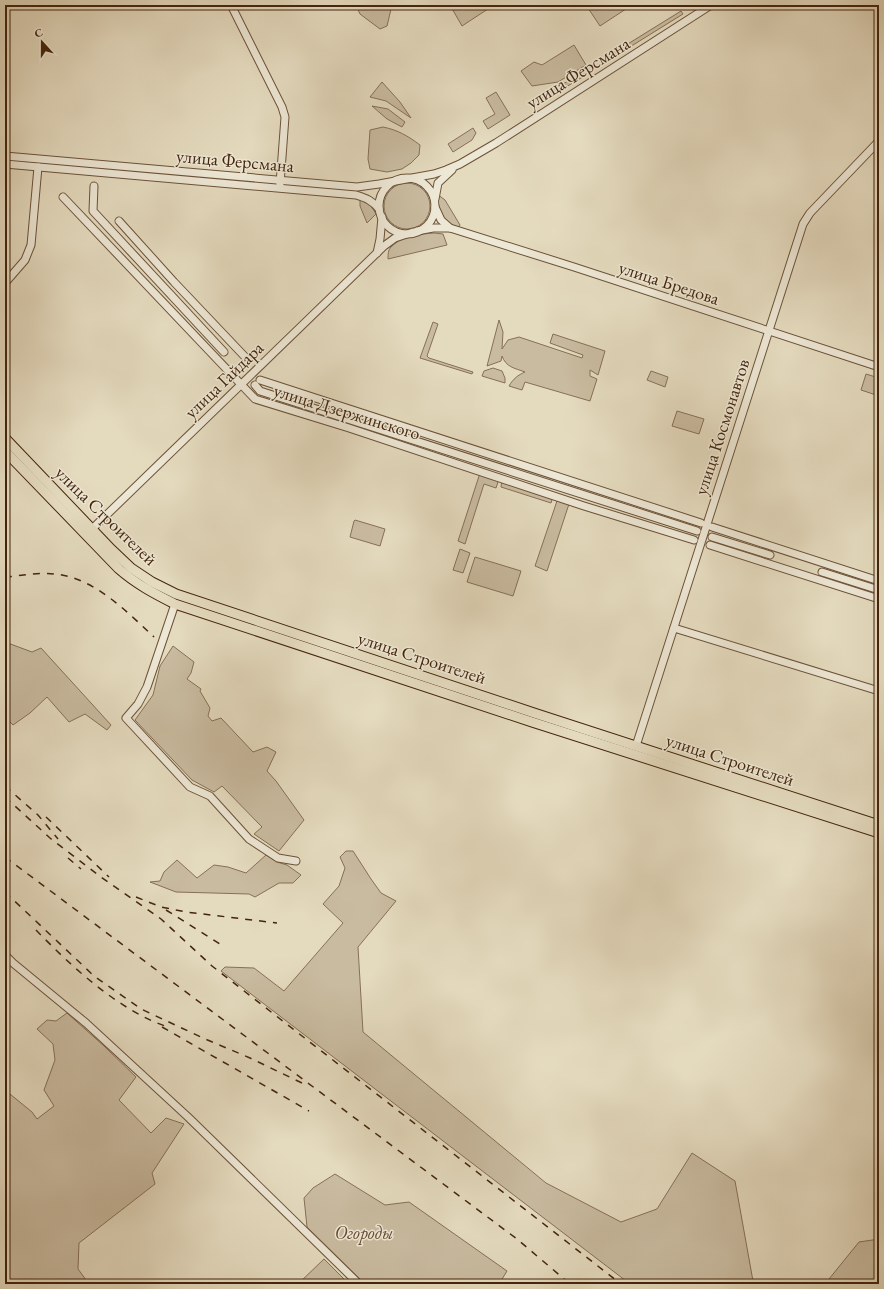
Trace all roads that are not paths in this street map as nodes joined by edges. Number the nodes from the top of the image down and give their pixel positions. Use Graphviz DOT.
graph roads {
  1 [pos="231,5"];
  2 [pos="711,5"];
  3 [pos="879,141"];
  4 [pos="5,156"];
  5 [pos="5,164"];
  6 [pos="460,164"];
  7 [pos="38,167"];
  8 [pos="246,177"];
  9 [pos="280,180"];
  10 [pos="403,180"];
  11 [pos="94,186"];
  12 [pos="246,186"];
  13 [pos="280,188"];
  14 [pos="63,197"];
  15 [pos="435,204"];
  16 [pos="380,213"];
  17 [pos="119,221"];
  18 [pos="450,228"];
  19 [pos="415,232"];
  20 [pos="377,253"];
  21 [pos="5,283"];
  22 [pos="769,331"];
  23 [pos="224,352"];
  24 [pos="248,360"];
  25 [pos="879,367"];
  26 [pos="241,384"];
  27 [pos="5,438"];
  28 [pos="5,451"];
  29 [pos="18,458"];
  30 [pos="701,523"];
  31 [pos="712,527"];
  32 [pos="697,531"];
  33 [pos="88,532"];
  34 [pos="712,537"];
  35 [pos="694,540"];
  36 [pos="710,545"];
  37 [pos="770,555"];
  38 [pos="822,572"];
  39 [pos="879,581"];
  40 [pos="879,590"];
  41 [pos="879,599"];
  42 [pos="175,604"];
  43 [pos="674,628"];
  44 [pos="273,631"];
  45 [pos="413,677"];
  46 [pos="879,691"];
  47 [pos="636,746"];
  48 [pos="633,755"];
  49 [pos="752,788"];
  50 [pos="879,825"];
  51 [pos="879,833"];
  52 [pos="296,861"];
  53 [pos="5,955"];
  54 [pos="359,1284"];
  1 -- 9 [label="street"];
  2 -- 6 [label="street, улица Ферсмана"];
  3 -- 22 [label="street, улица Космонавтов"];
  4 -- 8 [label="street, улица Ферсмана"];
  5 -- 7 [label="street, улица Ферсмана"];
  6 -- 10 [label="street, улица Ферсмана"];
  6 -- 15 [label="street, улица Ферсмана"];
  7 -- 12 [label="street, улица Ферсмана"];
  7 -- 21 [label="street"];
  8 -- 9 [label="street, улица Ферсмана"];
  8 -- 12 [label="street"];
  9 -- 10 [label="street, улица Ферсмана"];
  9 -- 13 [label="street"];
  10 -- 15 [label="street"];
  10 -- 16 [label="street"];
  11 -- 23 [label="street"];
  12 -- 13 [label="street, улица Ферсмана"];
  13 -- 16 [label="street, улица Ферсмана"];
  14 -- 26 [label="street, улица Дзержинского"];
  15 -- 18 [label="street"];
  15 -- 19 [label="street"];
  16 -- 19 [label="street"];
  16 -- 20 [label="street"];
  17 -- 24 [label="street"];
  18 -- 19 [label="street"];
  18 -- 22 [label="street, улица Бредова"];
  19 -- 20 [label="street, улица Гайдара"];
  20 -- 26 [label="street, улица Гайдара"];
  22 -- 25 [label="street, улица Бредова"];
  22 -- 43 [label="street, улица Космонавтов"];
  26 -- 33 [label="street, улица Гайдара"];
  26 -- 35 [label="street, улица Дзержинского"];
  27 -- 29 [label="main road, улица Строителей"];
  28 -- 29 [label="main road, улица Строителей"];
  29 -- 33 [label="main road, улица Строителей"];
  30 -- 32 [label="street, улица Дзержинского"];
  31 -- 39 [label="street"];
  33 -- 42 [label="main road, улица Строителей"];
  33 -- 44 [label="main road, улица Строителей"];
  34 -- 37 [label="street"];
  36 -- 41 [label="street"];
  38 -- 40 [label="street"];
  42 -- 44 [label="main road, улица Строителей"];
  42 -- 52 [label="street"];
  43 -- 46 [label="street"];
  43 -- 47 [label="street, улица Космонавтов"];
  44 -- 45 [label="main road, улица Строителей"];
  45 -- 47 [label="main road, улица Строителей"];
  45 -- 48 [label="main road, улица Строителей"];
  47 -- 48 [label="main road"];
  47 -- 49 [label="main road, улица Строителей"];
  48 -- 49 [label="main road, улица Строителей"];
  49 -- 50 [label="main road, улица Строителей"];
  49 -- 51 [label="main road, улица Строителей"];
  53 -- 54 [label="street"];
}
